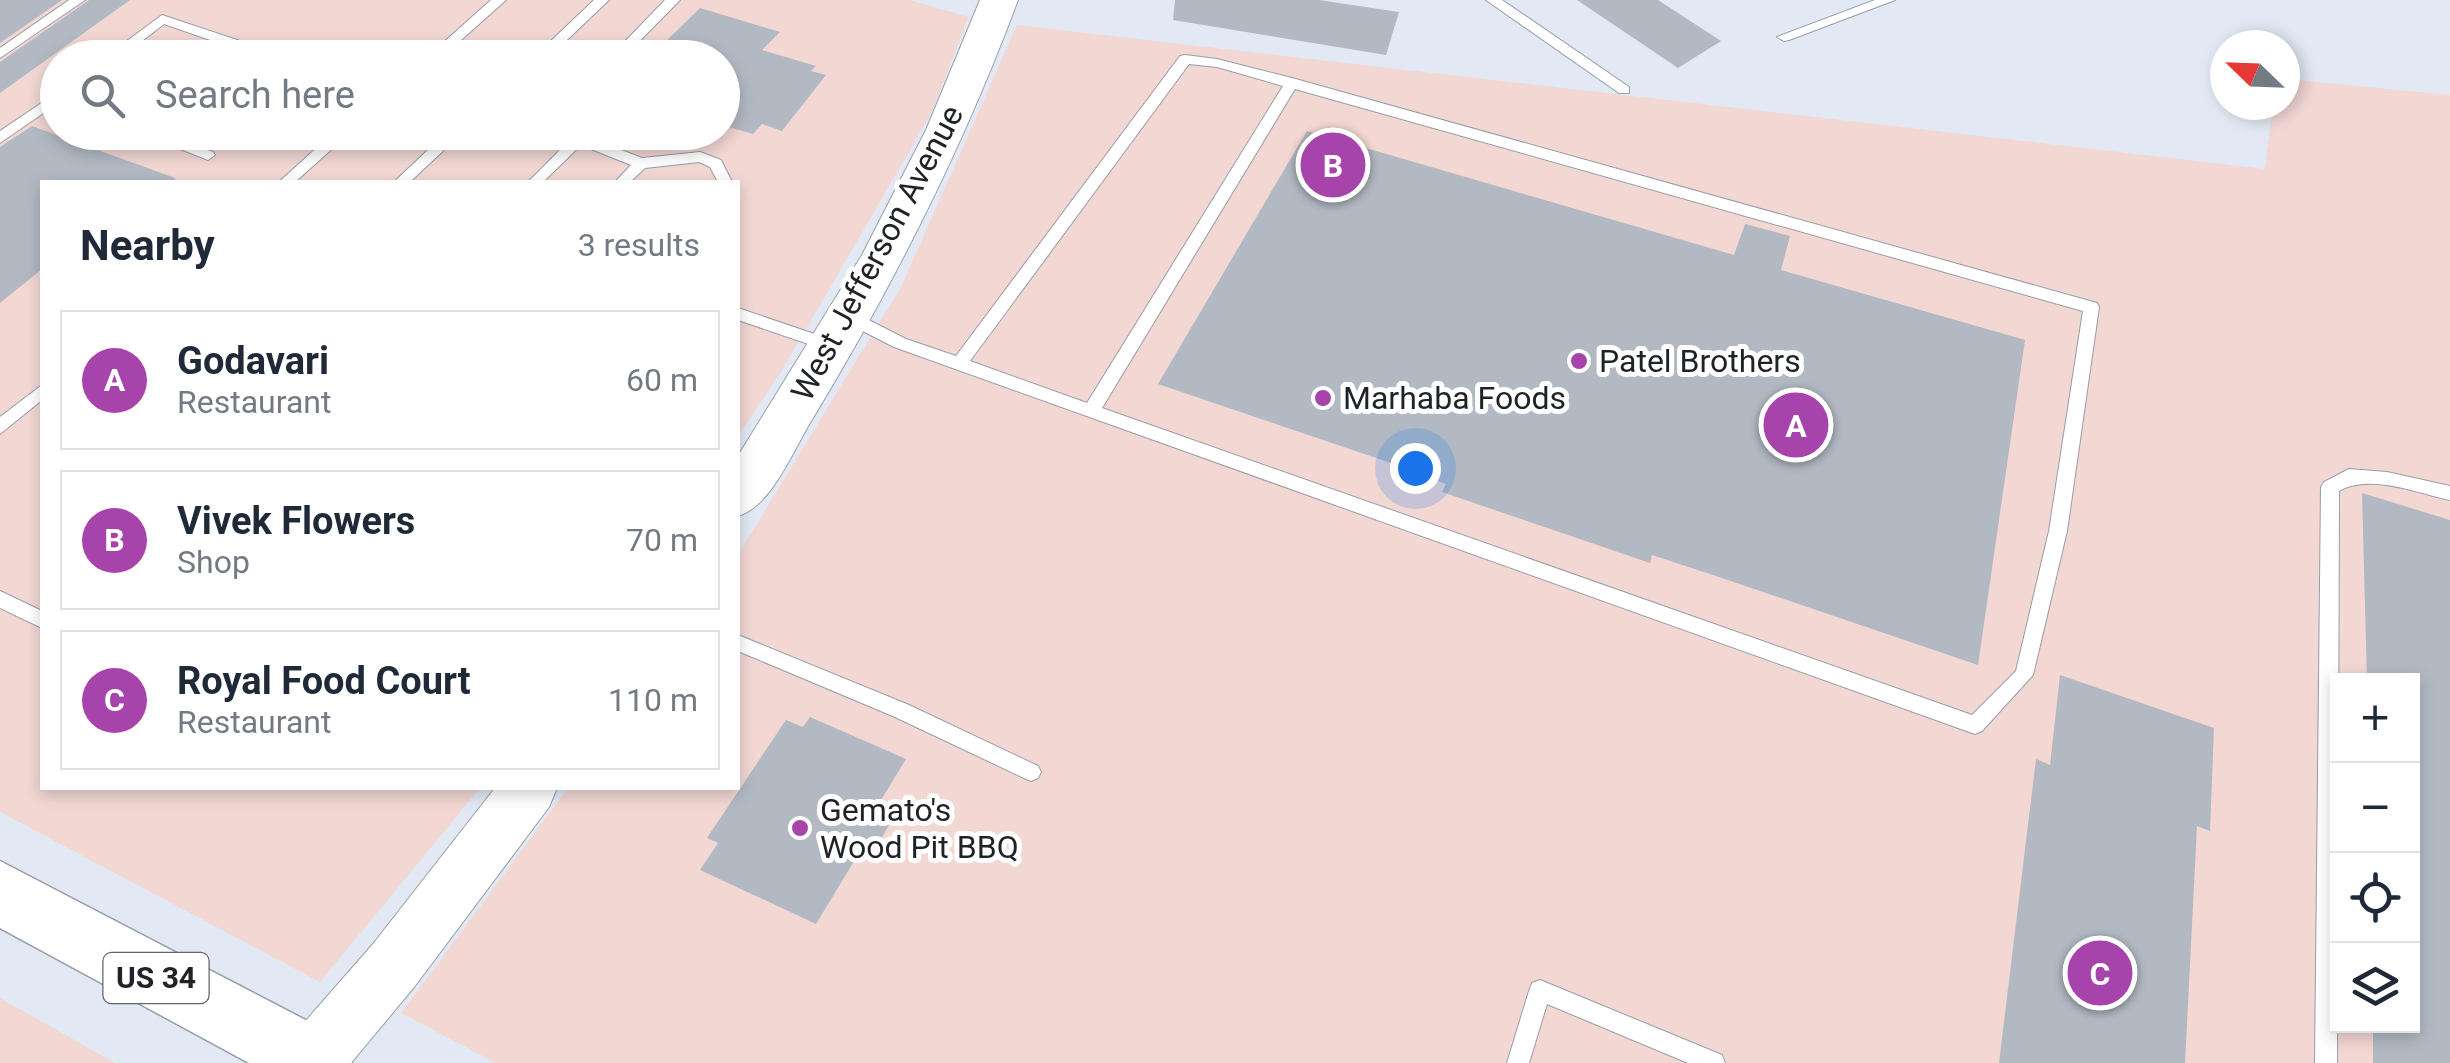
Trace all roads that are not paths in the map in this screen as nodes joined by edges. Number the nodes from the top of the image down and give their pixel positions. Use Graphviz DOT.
graph roads {
  1 [pos="78,0"];
  2 [pos="499,0"];
  3 [pos="602,0"];
  4 [pos="673,0"];
  5 [pos="999,0"];
  6 [pos="1493,0"];
  7 [pos="1888,0"];
  8 [pos="1784,37"];
  9 [pos="134,40"];
  10 [pos="224,40"];
  11 [pos="453,40"];
  12 [pos="559,40"];
  13 [pos="633,40"];
  14 [pos="0,54"];
  15 [pos="1292,82"];
  16 [pos="1624,90"];
  17 [pos="40,110"];
  18 [pos="0,138"];
  19 [pos="194,150"];
  20 [pos="323,150"];
  21 [pos="436,150"];
  22 [pos="569,150"];
  23 [pos="605,150"];
  24 [pos="208,155"];
  25 [pos="641,162"];
  26 [pos="288,180"];
  27 [pos="403,180"];
  28 [pos="537,180"];
  29 [pos="624,180"];
  30 [pos="724,180"];
  31 [pos="740,314"];
  32 [pos="840,332"];
  33 [pos="959,364"];
  34 [pos="40,393"];
  35 [pos="1091,411"];
  36 [pos="0,427"];
  37 [pos="740,493"];
  38 [pos="2450,493"];
  39 [pos="0,598"];
  40 [pos="40,619"];
  41 [pos="740,644"];
  42 [pos="1031,772"];
  43 [pos="527,790"];
  44 [pos="0,893"];
  45 [pos="314,1062"];
  46 [pos="1518,1063"];
  47 [pos="1714,1063"];
  48 [pos="2326,1063"];
  1 -- 14 [label="lane"];
  2 -- 11 [label="lane"];
  3 -- 12 [label="lane"];
  4 -- 13 [label="lane"];
  5 -- 32 [label="street, West Jefferson Avenue"];
  6 -- 16 [label="lane"];
  7 -- 8 [label="lane"];
  9 -- 10 [label="lane"];
  15 -- 33 [label="lane"];
  15 -- 35 [label="lane"];
  15 -- 35 [label="lane"];
  17 -- 18 [label="lane"];
  19 -- 24 [label="lane"];
  20 -- 26 [label="lane"];
  21 -- 27 [label="lane"];
  22 -- 28 [label="lane"];
  23 -- 25 [label="lane"];
  25 -- 29 [label="lane"];
  25 -- 30 [label="lane"];
  31 -- 32 [label="lane"];
  32 -- 33 [label="lane"];
  32 -- 37 [label="street, West Jefferson Avenue"];
  33 -- 35 [label="lane"];
  34 -- 36 [label="lane"];
  38 -- 48 [label="lane"];
  39 -- 40 [label="lane"];
  41 -- 42 [label="lane"];
  43 -- 45 [label="street"];
  44 -- 45 [label="main road, US 34"];
  46 -- 47 [label="lane"];
}
